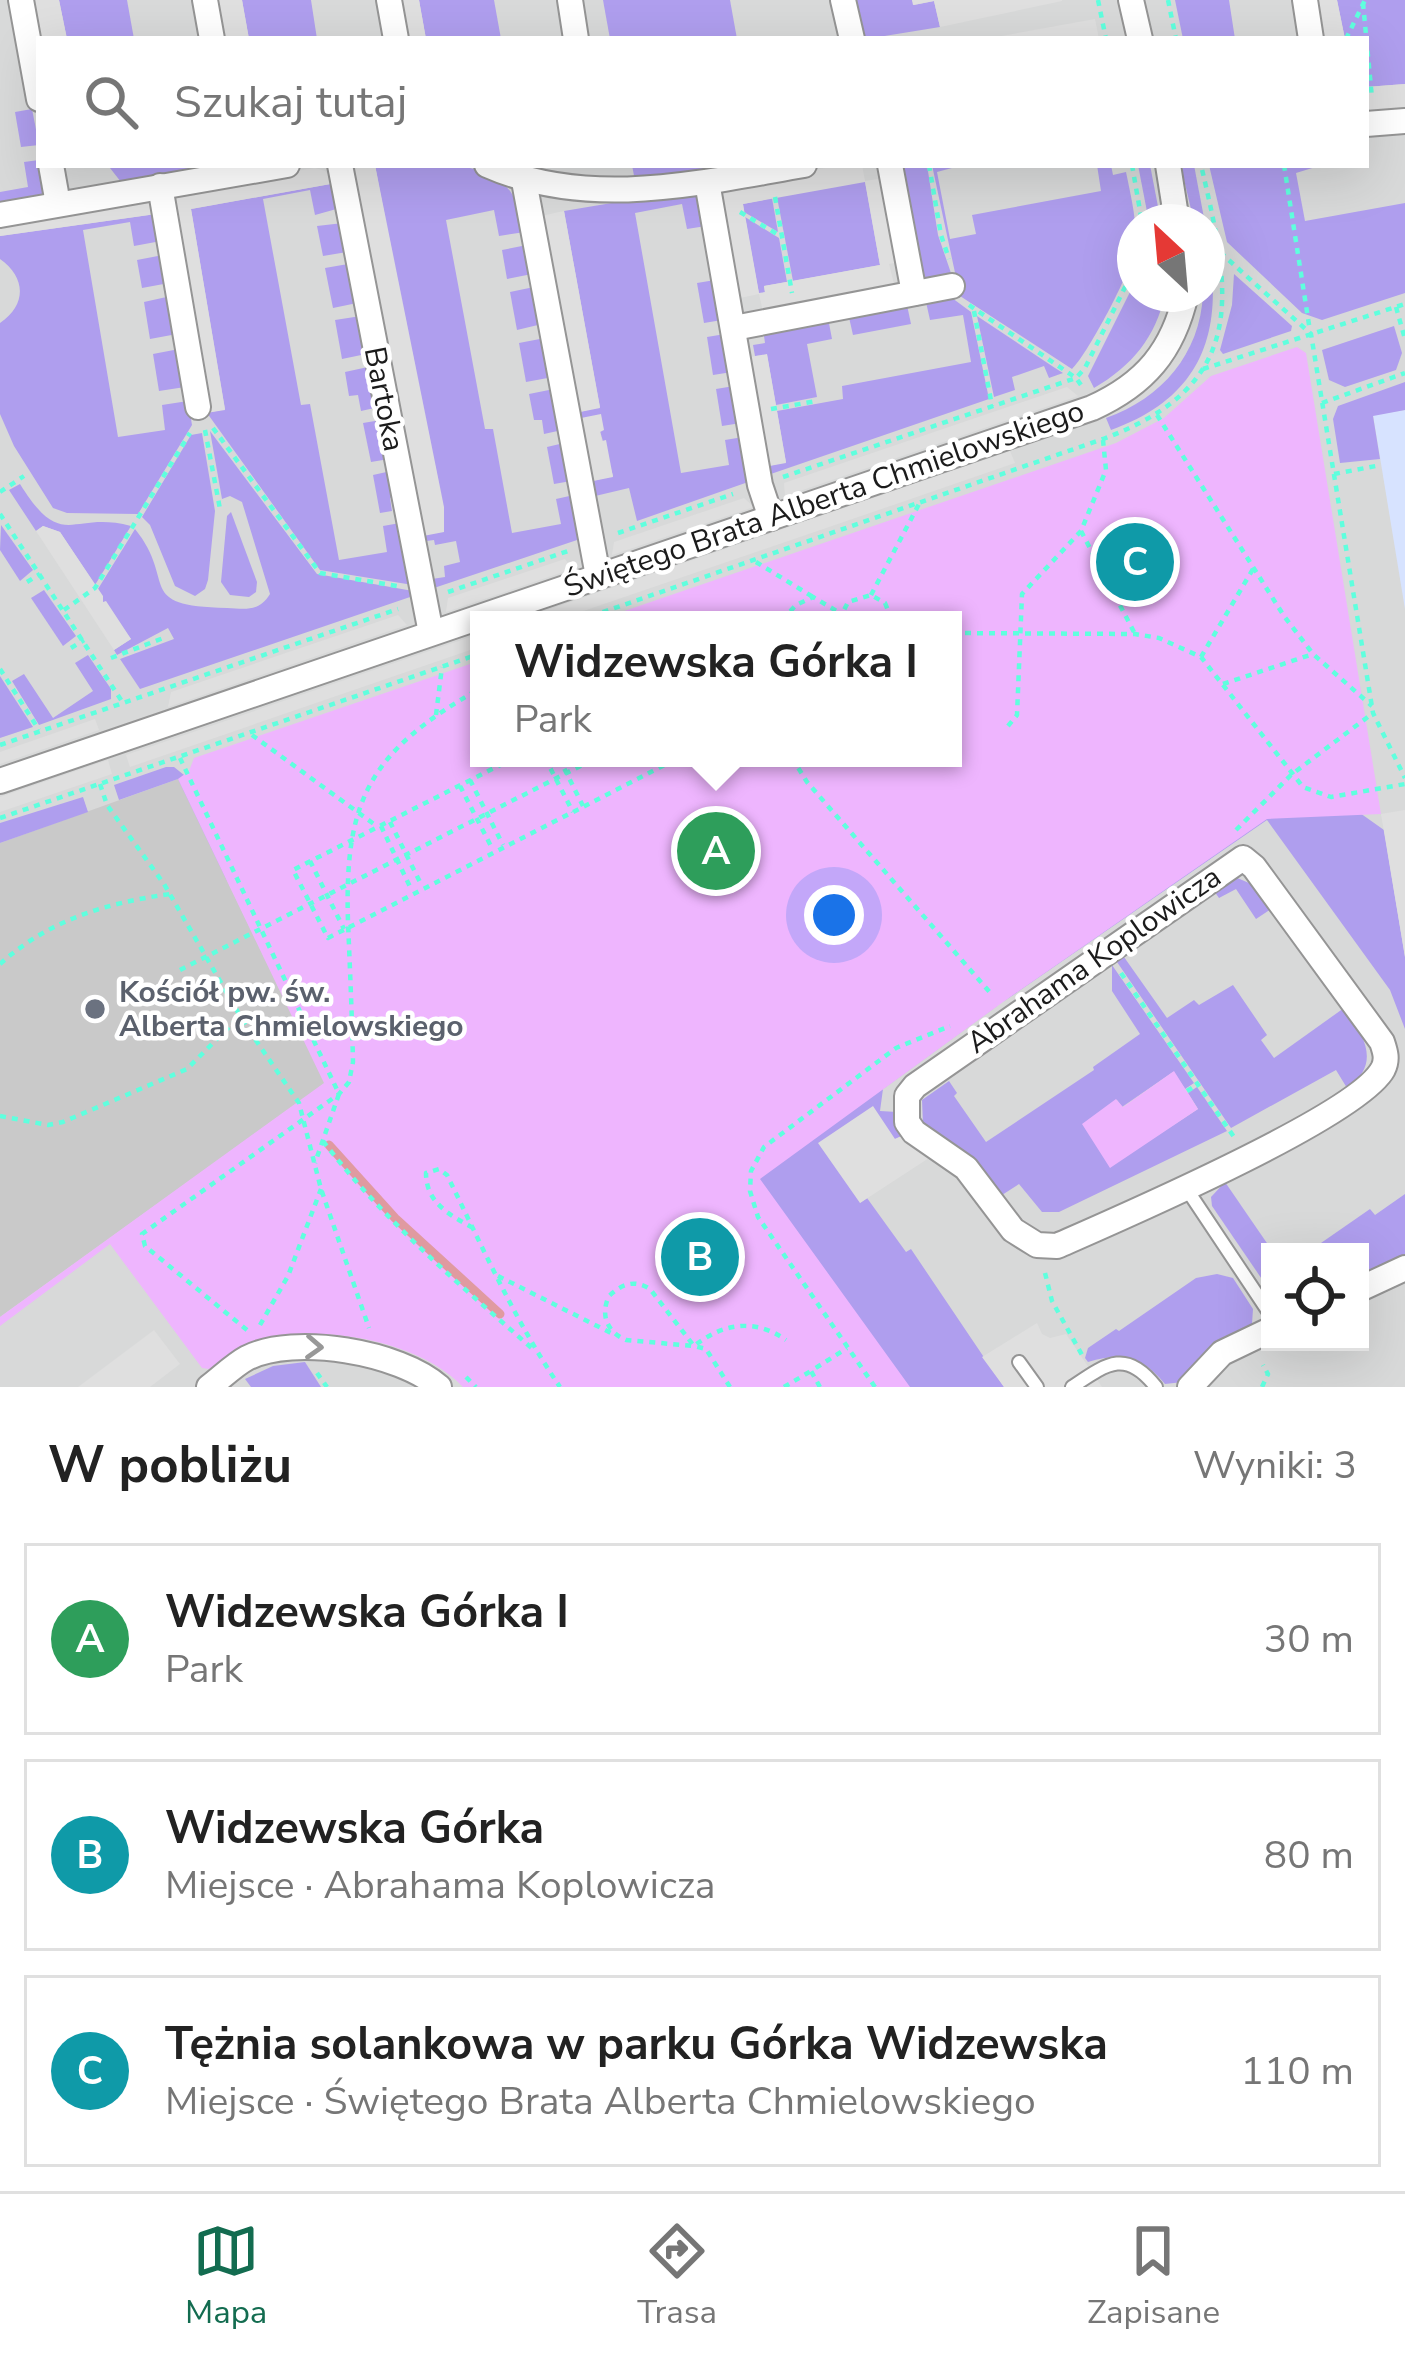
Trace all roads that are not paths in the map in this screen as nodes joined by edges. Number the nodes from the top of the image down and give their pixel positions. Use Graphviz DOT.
graph roads {
  1 [pos="21,0"];
  2 [pos="205,0"];
  3 [pos="388,0"];
  4 [pos="570,0"];
  5 [pos="843,0"];
  6 [pos="1131,0"];
  7 [pos="1305,0"];
  8 [pos="211,36"];
  9 [pos="395,36"];
  10 [pos="576,36"];
  11 [pos="851,36"];
  12 [pos="1139,36"];
  13 [pos="1311,36"];
  14 [pos="36,82"];
  15 [pos="1405,121"];
  16 [pos="1370,124"];
  17 [pos="52,168"];
  18 [pos="341,168"];
  19 [pos="494,168"];
  20 [pos="598,168"];
  21 [pos="787,168"];
  22 [pos="891,168"];
  23 [pos="1168,168"];
  24 [pos="236,169"];
  25 [pos="524,182"];
  26 [pos="160,186"];
  27 [pos="708,187"];
  28 [pos="602,193"];
  29 [pos="58,204"];
  30 [pos="1174,204"];
  31 [pos="0,215"];
  32 [pos="914,293"];
  33 [pos="956,293"];
  34 [pos="1181,312"];
  35 [pos="734,328"];
  36 [pos="200,414"];
  37 [pos="771,518"];
  38 [pos="598,576"];
  39 [pos="495,611"];
  40 [pos="470,620"];
  41 [pos="431,633"];
  42 [pos="0,781"];
  43 [pos="1396,1056"];
  44 [pos="1186,1188"];
  45 [pos="1405,1268"];
  46 [pos="1369,1285"];
  47 [pos="1261,1300"];
  48 [pos="1261,1334"];
  49 [pos="1018,1361"];
  50 [pos="209,1387"];
  51 [pos="439,1387"];
  52 [pos="1037,1387"];
  53 [pos="1072,1387"];
  54 [pos="1156,1387"];
  55 [pos="1190,1387"];
  1 -- 14 [label="street"];
  2 -- 8 [label="street"];
  3 -- 9 [label="street"];
  4 -- 10 [label="street"];
  5 -- 11 [label="street"];
  6 -- 12 [label="street"];
  7 -- 13 [label="street"];
  15 -- 16 [label="street"];
  17 -- 29 [label="street"];
  18 -- 41 [label="street, Bartoka"];
  19 -- 25 [label="street"];
  20 -- 28 [label="street"];
  21 -- 27 [label="street"];
  22 -- 32 [label="street"];
  23 -- 30 [label="street"];
  24 -- 26 [label="street"];
  25 -- 28 [label="street"];
  25 -- 38 [label="street"];
  26 -- 29 [label="street"];
  26 -- 36 [label="street"];
  27 -- 28 [label="street"];
  27 -- 35 [label="street"];
  29 -- 31 [label="street"];
  32 -- 33 [label="street"];
  32 -- 35 [label="street"];
  34 -- 37 [label="street, Świętego Brata Alberta Chmielowskiego"];
  35 -- 37 [label="street"];
  37 -- 38 [label="street, Świętego Brata Alberta Chmielowskiego"];
  38 -- 39 [label="street, Świętego Brata Alberta Chmielowskiego"];
  40 -- 41 [label="street, Świętego Brata Alberta Chmielowskiego"];
  41 -- 42 [label="street, Świętego Brata Alberta Chmielowskiego"];
  43 -- 44 [label="street, Abrahama Koplowicza"];
  43 -- 44 [label="street, Abrahama Koplowicza"];
  44 -- 47 [label="lane"];
  45 -- 46 [label="street"];
  48 -- 55 [label="street"];
  49 -- 52 [label="lane"];
  50 -- 51 [label="street, one-way"];
  53 -- 54 [label="lane"];
}
